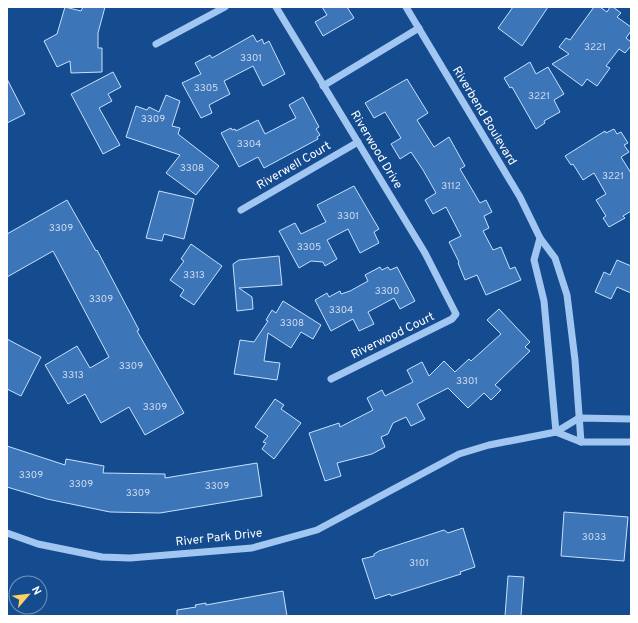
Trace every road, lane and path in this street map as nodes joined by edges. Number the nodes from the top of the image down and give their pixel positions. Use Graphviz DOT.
graph roads {
  1 [pos="226,7"];
  2 [pos="276,7"];
  3 [pos="406,7"];
  4 [pos="419,28"];
  5 [pos="156,44"];
  6 [pos="323,86"];
  7 [pos="358,142"];
  8 [pos="241,210"];
  9 [pos="540,238"];
  10 [pos="452,307"];
  11 [pos="331,379"];
  12 [pos="579,418"];
  13 [pos="631,419"];
  14 [pos="556,432"];
  15 [pos="581,442"];
  16 [pos="631,442"];
  17 [pos="7,533"];
  1 -- 5 [label="street"];
  2 -- 6 [label="street, Riverwood Drive"];
  3 -- 4 [label="street, Riverbend Boulevard"];
  4 -- 6 [label="street"];
  4 -- 9 [label="street, Riverbend Boulevard"];
  6 -- 7 [label="street, Riverwood Drive"];
  7 -- 8 [label="street, Riverwell Court"];
  7 -- 10 [label="street, Riverwood Drive"];
  9 -- 12 [label="street, Riverbend Boulevard"];
  9 -- 14 [label="street"];
  10 -- 11 [label="street, Riverwood Court"];
  12 -- 13 [label="street"];
  12 -- 14 [label="street, River Park Drive"];
  12 -- 15 [label="street, Riverbend Boulevard"];
  14 -- 15 [label="street"];
  14 -- 17 [label="street, River Park Drive"];
  15 -- 16 [label="street"];
}
